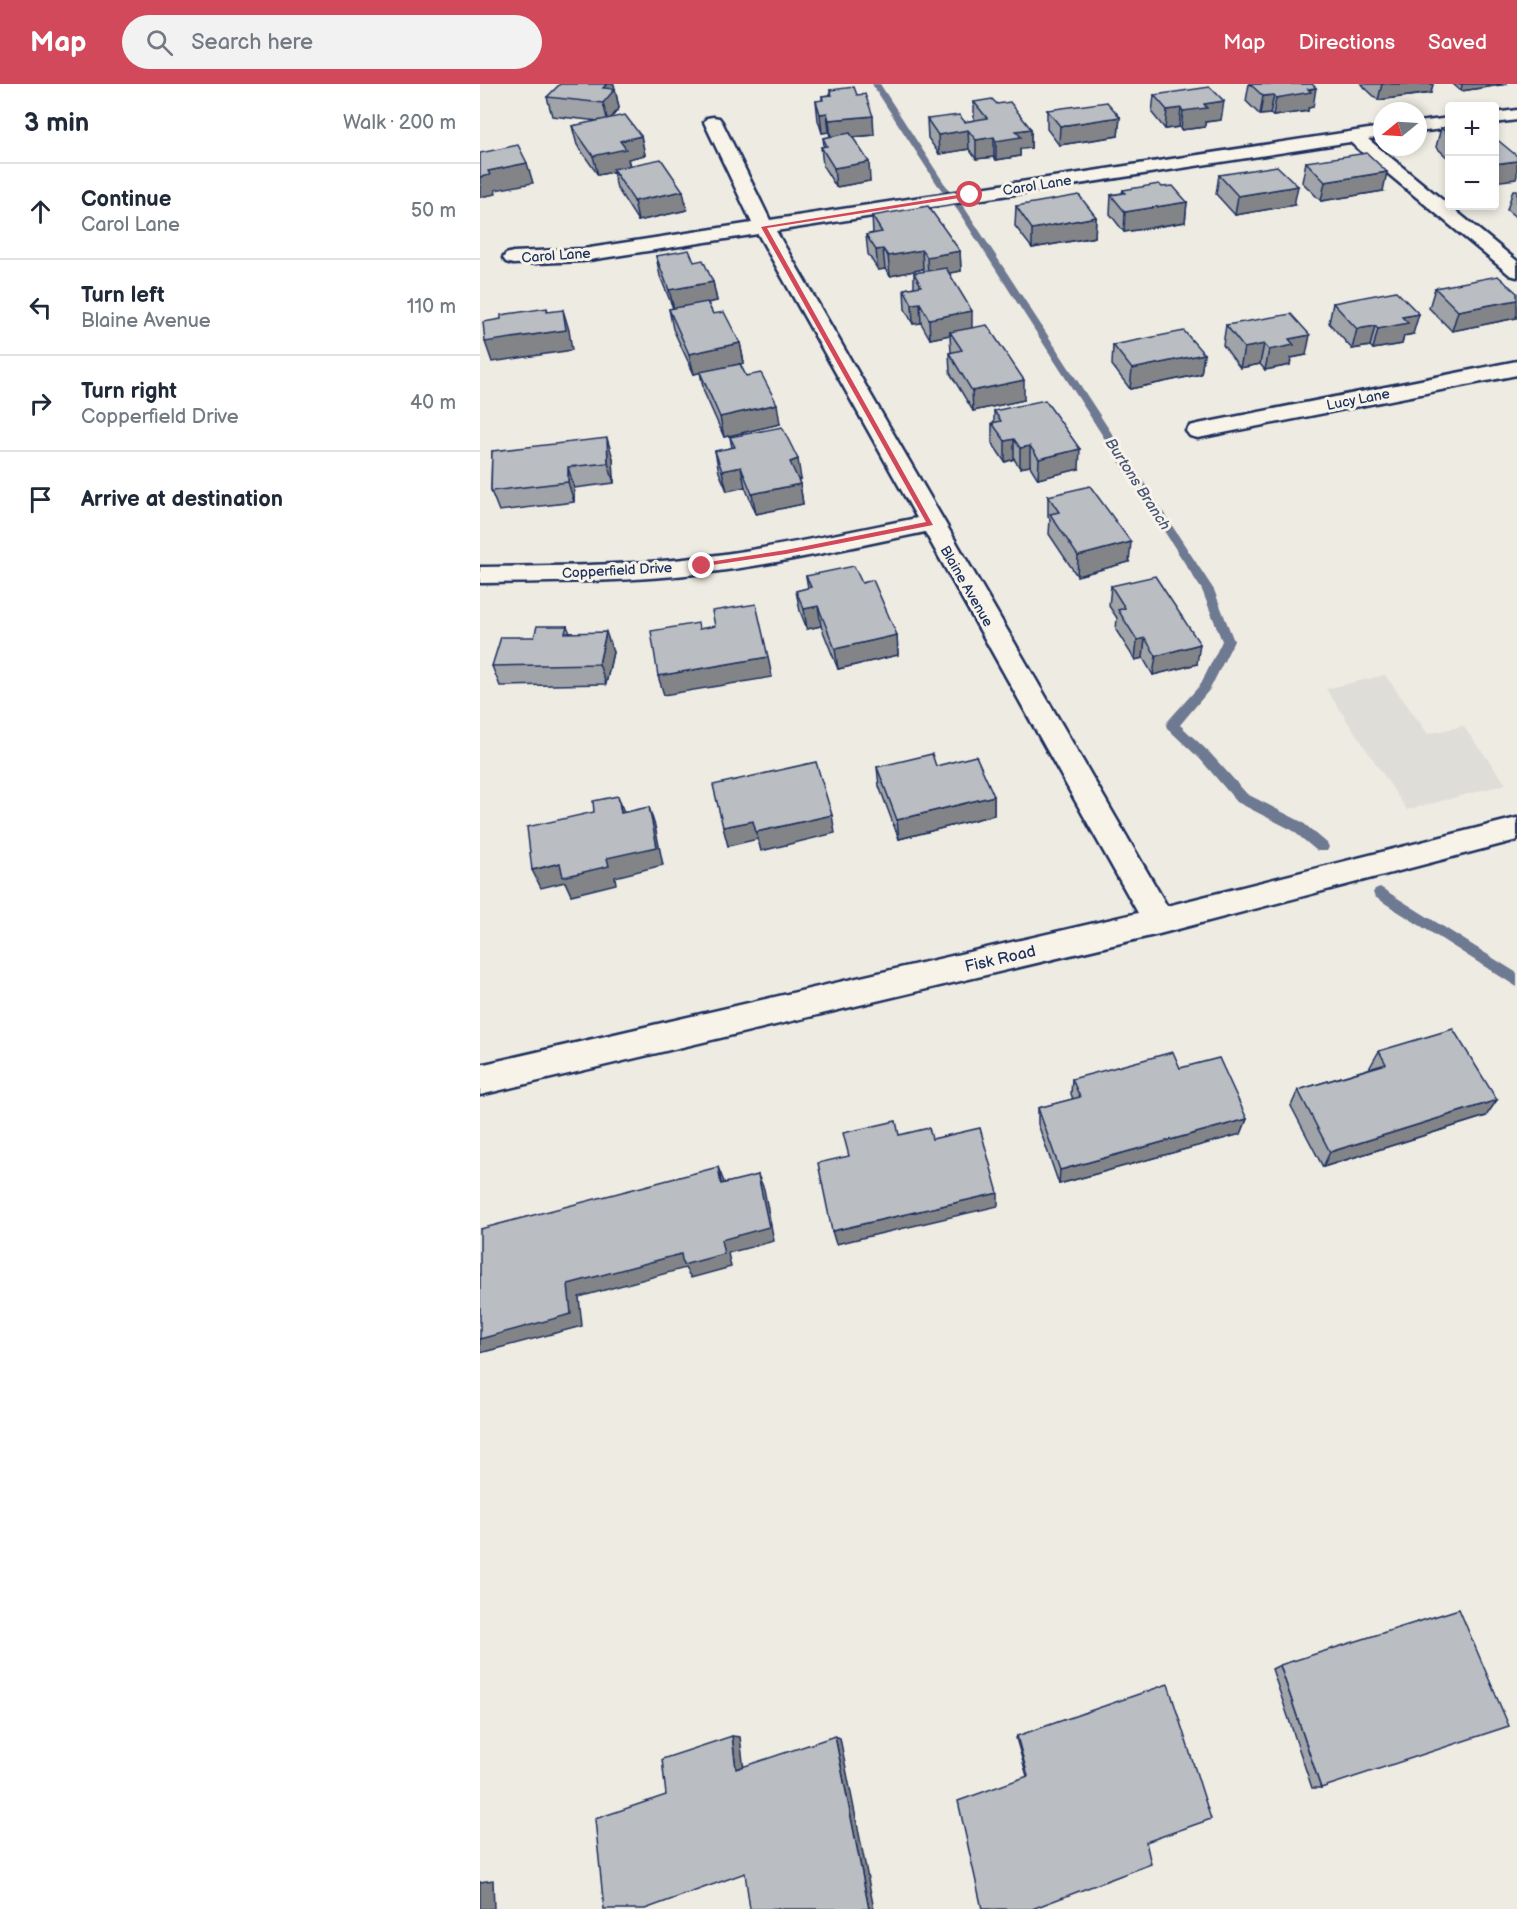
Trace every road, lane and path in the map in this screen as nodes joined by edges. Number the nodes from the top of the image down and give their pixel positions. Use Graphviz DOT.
graph roads {
  1 [pos="1517,115"];
  2 [pos="1499,117"];
  3 [pos="713,122"];
  4 [pos="1445,124"];
  5 [pos="1427,126"];
  6 [pos="1373,133"];
  7 [pos="1353,136"];
  8 [pos="764,227"];
  9 [pos="513,258"];
  10 [pos="1517,271"];
  11 [pos="1517,368"];
  12 [pos="1198,431"];
  13 [pos="931,523"];
  14 [pos="480,575"];
  15 [pos="1517,829"];
  16 [pos="1159,921"];
  17 [pos="480,1080"];
  1 -- 2 [label="street"];
  3 -- 8 [label="street, Blaine Avenue"];
  4 -- 5 [label="street"];
  6 -- 7 [label="street, Carol Lane"];
  7 -- 8 [label="street, Carol Lane"];
  7 -- 10 [label="street"];
  8 -- 9 [label="street, Carol Lane"];
  8 -- 13 [label="street, Blaine Avenue"];
  11 -- 12 [label="street, Lucy Lane"];
  13 -- 14 [label="street, Copperfield Drive"];
  13 -- 16 [label="street, Blaine Avenue"];
  15 -- 16 [label="street, Fisk Road"];
  16 -- 17 [label="street, Fisk Road"];
}
